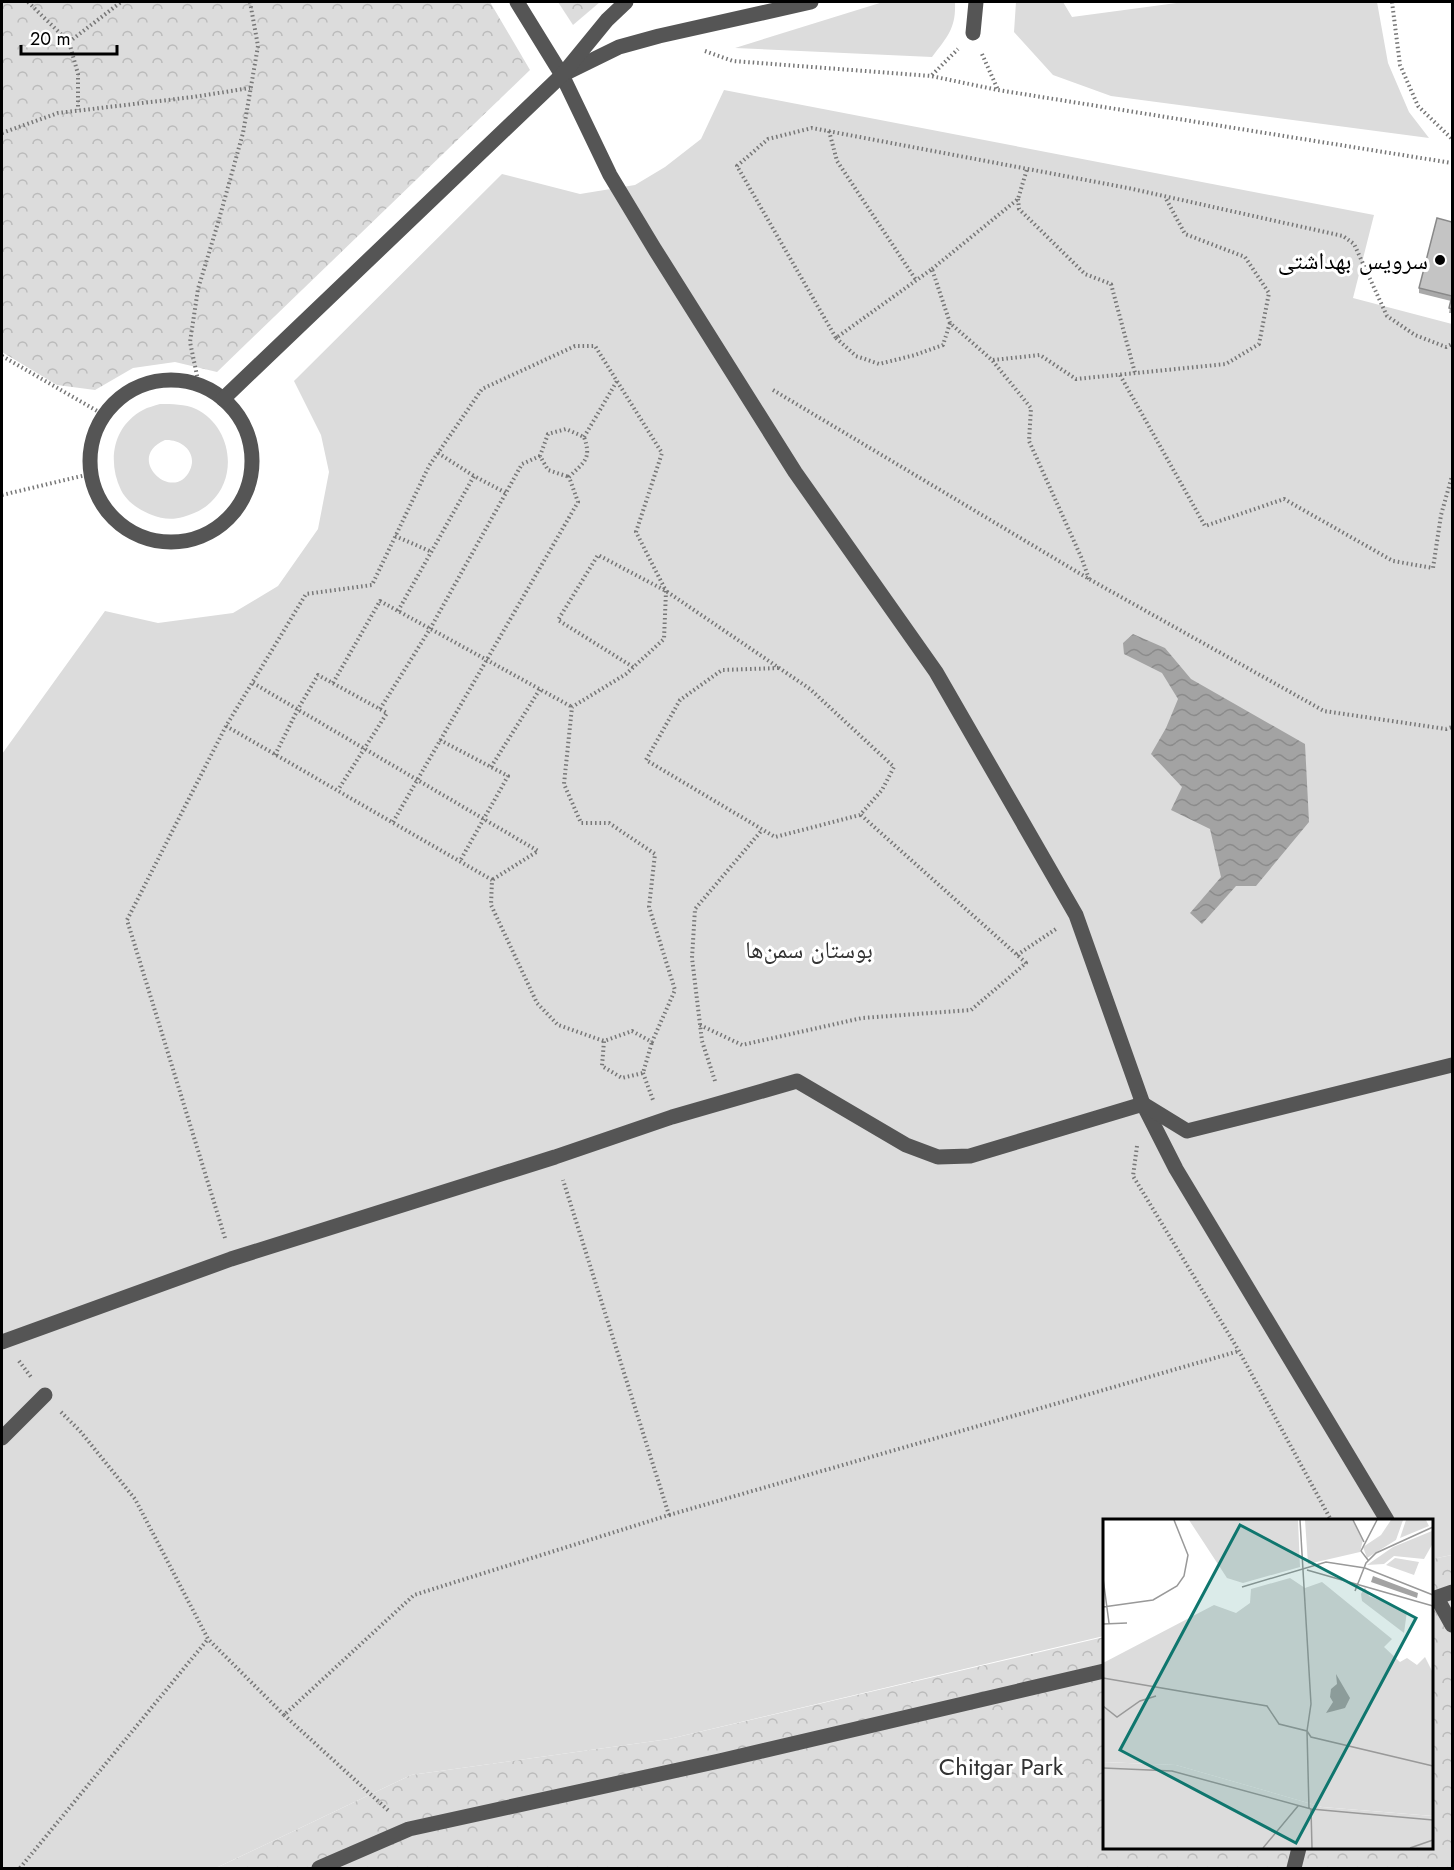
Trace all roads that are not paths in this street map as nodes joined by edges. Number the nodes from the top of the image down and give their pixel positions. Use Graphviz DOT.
graph roads {
  1 [pos="517,2"];
  2 [pos="626,2"];
  3 [pos="811,2"];
  4 [pos="976,2"];
  5 [pos="973,33"];
  6 [pos="562,75"];
  7 [pos="223,399"];
  8 [pos="1452,1065"];
  9 [pos="1143,1104"];
  10 [pos="2,1342"];
  11 [pos="45,1395"];
  12 [pos="2,1438"];
  13 [pos="1386,1519"];
  14 [pos="1452,1592"];
  15 [pos="1434,1598"];
  16 [pos="1452,1626"];
  17 [pos="1103,1671"];
  18 [pos="1299,1849"];
  19 [pos="320,1869"];
  20 [pos="1294,1869"];
  1 -- 6 [label="street"];
  2 -- 6 [label="street"];
  3 -- 6 [label="street"];
  4 -- 5 [label="street"];
  6 -- 7 [label="street"];
  6 -- 9 [label="street"];
  7 -- 7 [label="street"];
  8 -- 9 [label="street"];
  9 -- 10 [label="street"];
  9 -- 13 [label="street"];
  11 -- 12 [label="street"];
  14 -- 15 [label="street"];
  15 -- 16 [label="street"];
  17 -- 19 [label="street"];
  18 -- 20 [label="street"];
}
